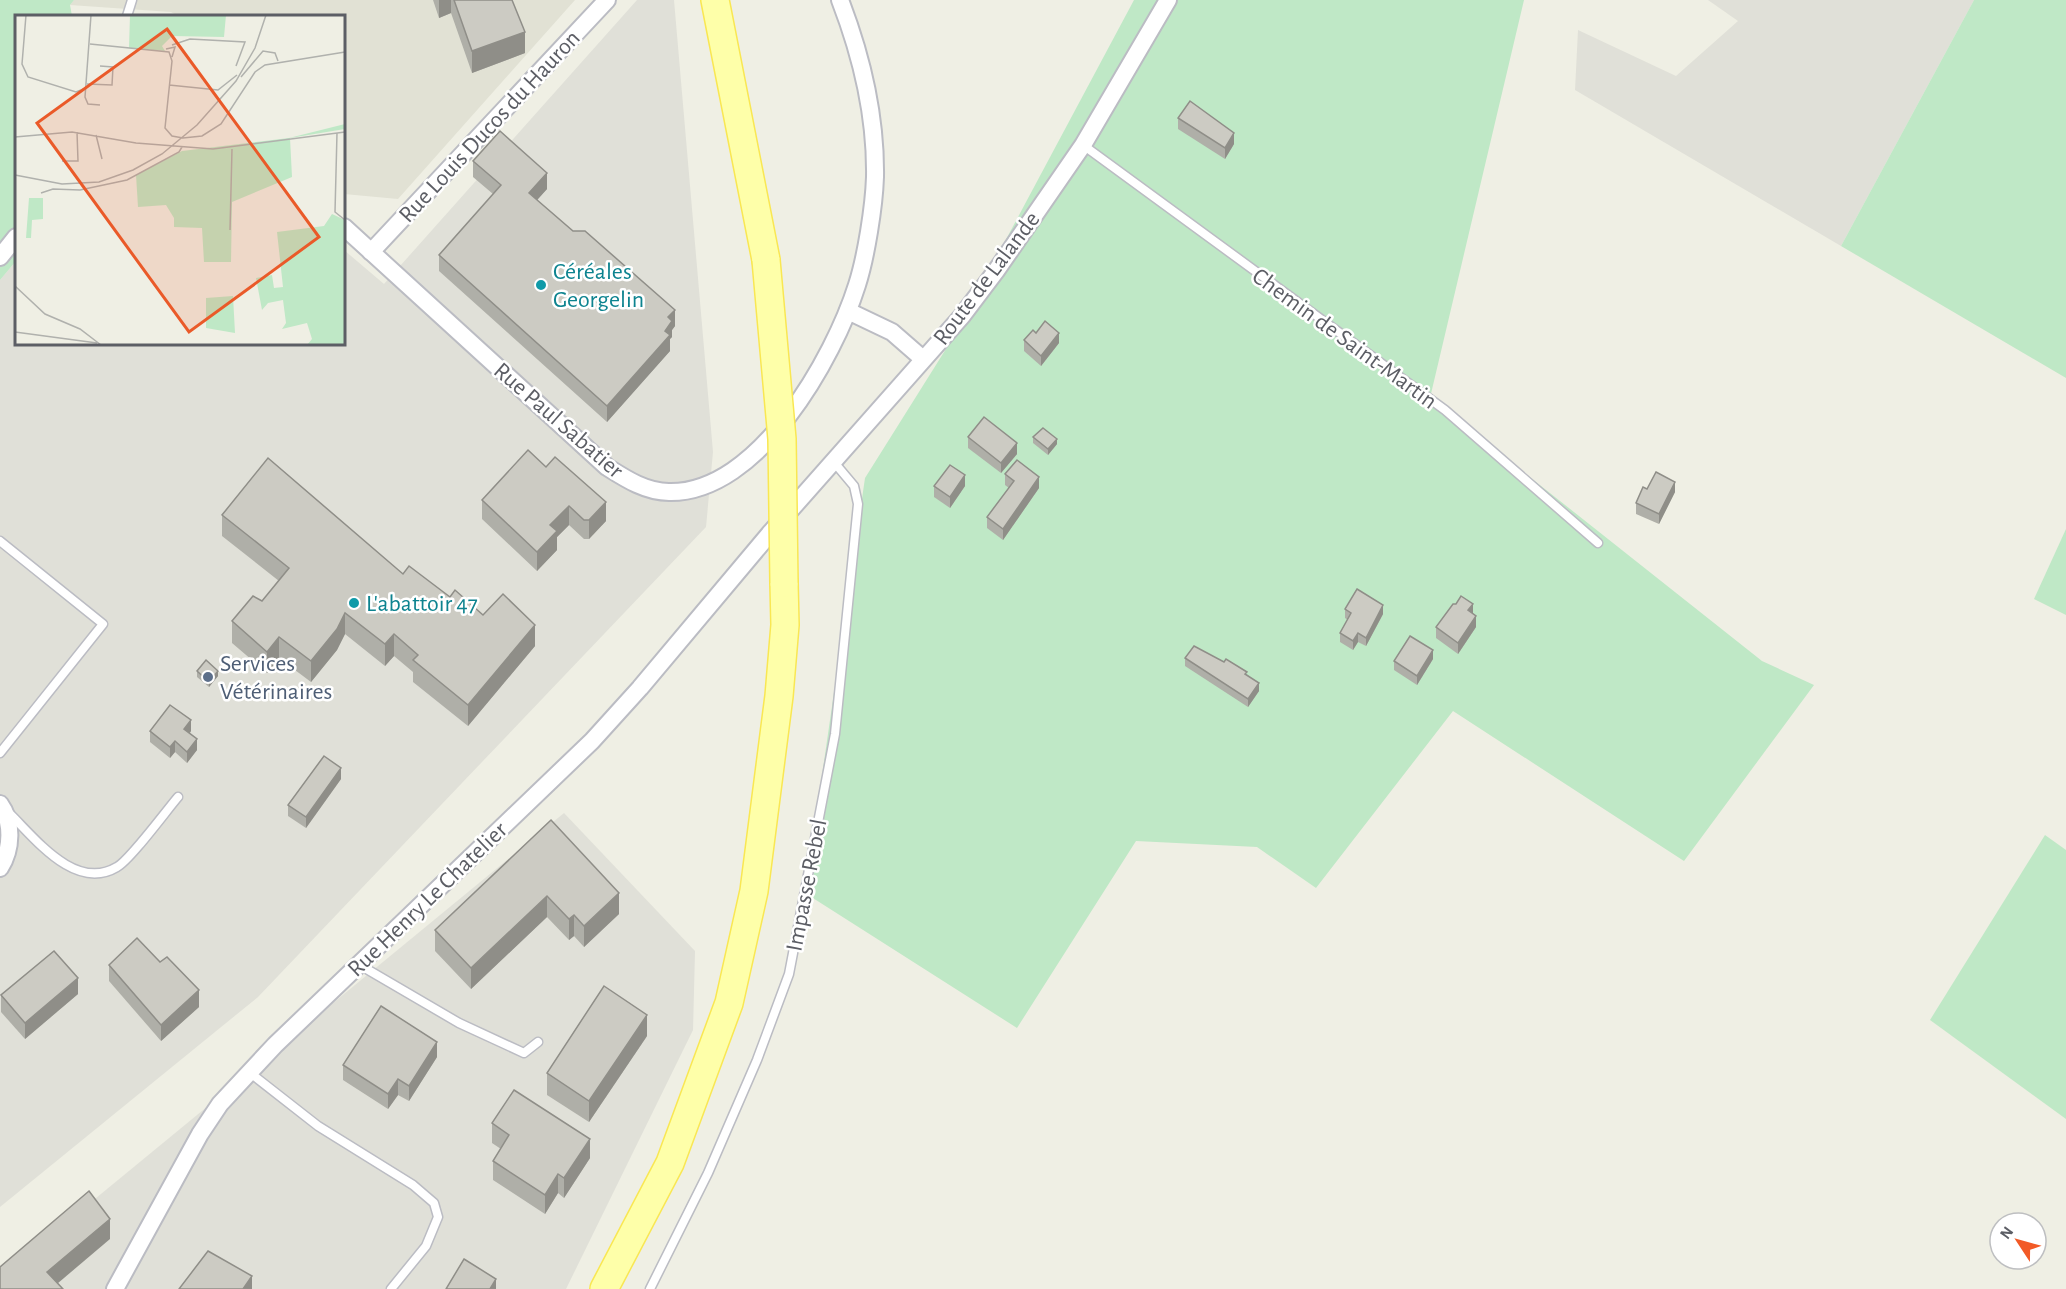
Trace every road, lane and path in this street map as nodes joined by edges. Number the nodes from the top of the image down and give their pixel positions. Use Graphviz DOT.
graph roads {
  1 [pos="132,0"];
  2 [pos="607,0"];
  3 [pos="715,0"];
  4 [pos="840,0"];
  5 [pos="1168,0"];
  6 [pos="127,15"];
  7 [pos="1083,145"];
  8 [pos="345,228"];
  9 [pos="15,238"];
  10 [pos="371,252"];
  11 [pos="0,257"];
  12 [pos="848,311"];
  13 [pos="924,359"];
  14 [pos="833,461"];
  15 [pos="771,532"];
  16 [pos="0,542"];
  17 [pos="1598,543"];
  18 [pos="0,753"];
  19 [pos="178,797"];
  20 [pos="1,805"];
  21 [pos="0,868"];
  22 [pos="358,964"];
  23 [pos="538,1042"];
  24 [pos="249,1072"];
  25 [pos="115,1289"];
  26 [pos="392,1289"];
  27 [pos="604,1289"];
  28 [pos="650,1289"];
  1 -- 6 [label="lane"];
  2 -- 10 [label="street, Rue Louis Ducos du Hauron"];
  3 -- 27 [label="main road, bridge"];
  4 -- 12 [label="street, Rue Paul Sabatier"];
  5 -- 7 [label="street, Route de Lalande"];
  7 -- 13 [label="street, Route de Lalande"];
  7 -- 17 [label="lane, Chemin de Saint-Martin"];
  8 -- 10 [label="street, Rue Paul Sabatier"];
  9 -- 11 [label="street"];
  10 -- 12 [label="street, Rue Paul Sabatier"];
  12 -- 13 [label="street"];
  13 -- 14 [label="street, Route de Lalande"];
  14 -- 15 [label="street, Route de Lalande"];
  14 -- 28 [label="lane, Impasse Rebel"];
  15 -- 22 [label="street, Rue Henry Le Chatelier"];
  16 -- 18 [label="lane"];
  19 -- 20 [label="lane"];
  20 -- 21 [label="street"];
  22 -- 23 [label="lane"];
  22 -- 24 [label="street, Rue Henry Le Chatelier"];
  24 -- 25 [label="street, Rue Henry Le Chatelier"];
  24 -- 26 [label="lane"];
}
